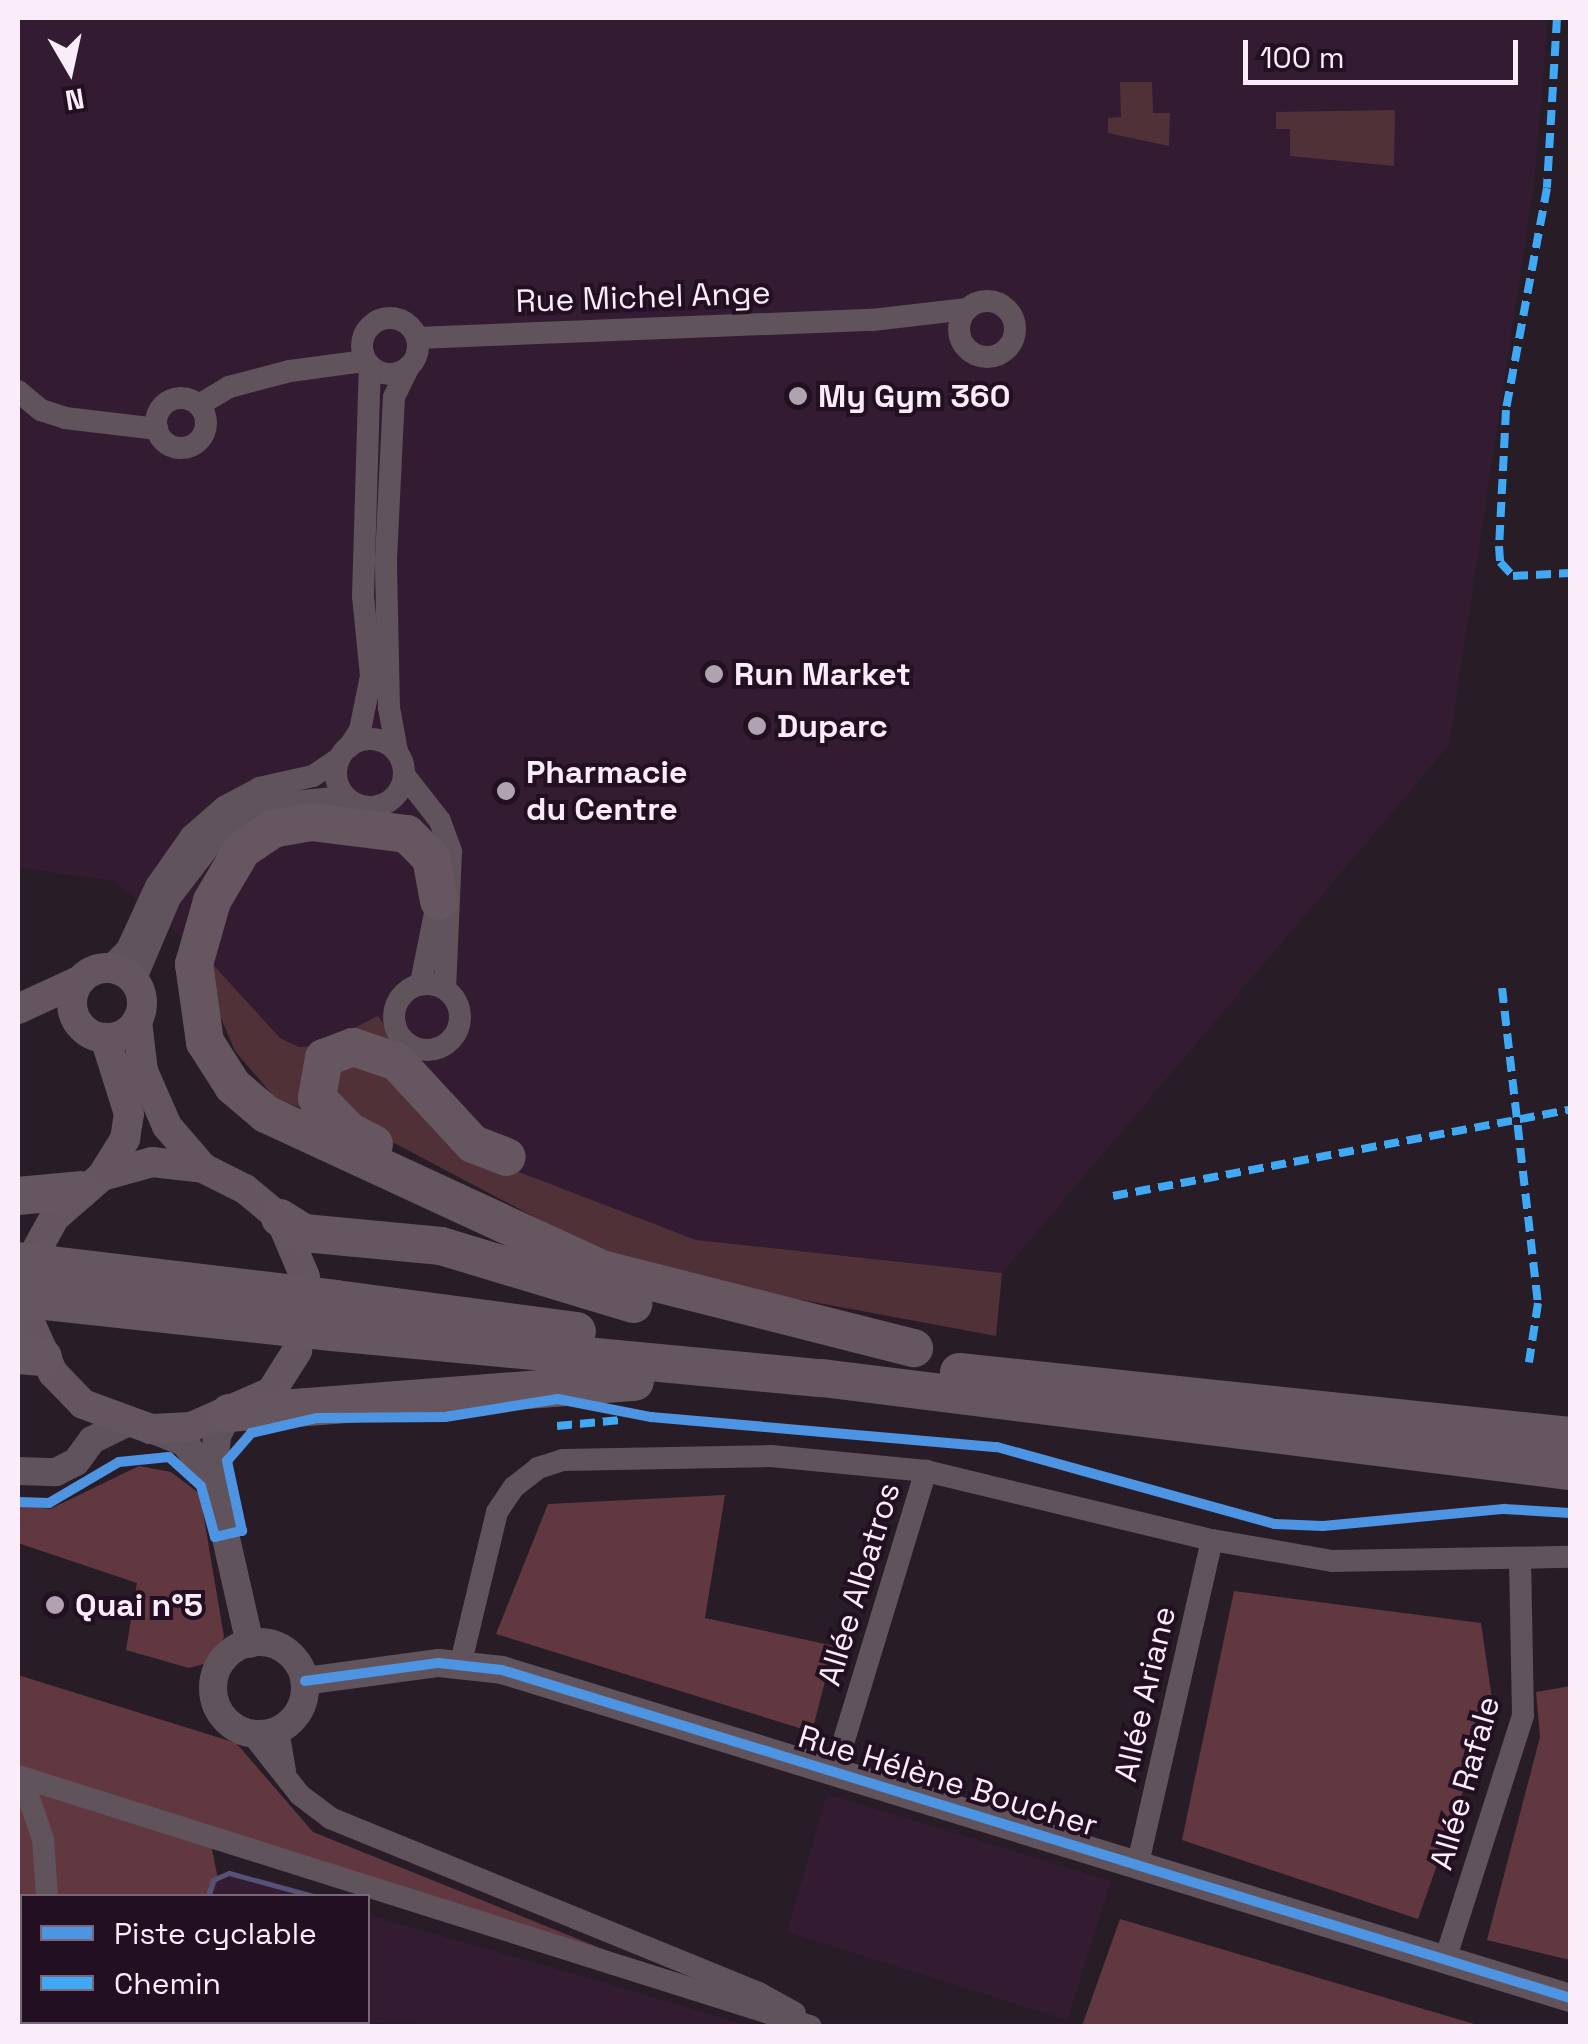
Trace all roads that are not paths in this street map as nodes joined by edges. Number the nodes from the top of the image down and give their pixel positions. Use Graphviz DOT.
graph roads {
  1 [pos="968,310"];
  2 [pos="872,320"];
  3 [pos="417,338"];
  4 [pos="962,342"];
  5 [pos="366,355"];
  6 [pos="410,366"];
  7 [pos="18,391"];
  8 [pos="202,416"];
  9 [pos="158,419"];
  10 [pos="396,751"];
  11 [pos="344,752"];
  12 [pos="404,776"];
  13 [pos="346,797"];
  14 [pos="388,803"];
  15 [pos="438,900"];
  16 [pos="108,976"];
  17 [pos="421,983"];
  18 [pos="445,988"];
  19 [pos="18,1008"];
  20 [pos="18,1020"];
  21 [pos="78,1022"];
  22 [pos="138,1022"];
  23 [pos="105,1038"];
  24 [pos="507,1157"];
  25 [pos="203,1168"];
  26 [pos="91,1183"];
  27 [pos="18,1196"];
  28 [pos="449,1197"];
  29 [pos="280,1218"];
  30 [pos="27,1255"];
  31 [pos="306,1277"];
  32 [pos="334,1316"];
  33 [pos="27,1333"];
  34 [pos="914,1348"];
  35 [pos="297,1351"];
  36 [pos="1087,1386"];
  37 [pos="65,1388"];
  38 [pos="1045,1409"];
  39 [pos="229,1413"];
  40 [pos="138,1427"];
  41 [pos="1570,1436"];
  42 [pos="18,1457"];
  43 [pos="926,1470"];
  44 [pos="18,1471"];
  45 [pos="1570,1471"];
  46 [pos="213,1481"];
  47 [pos="1212,1540"];
  48 [pos="1570,1557"];
  49 [pos="1520,1560"];
  50 [pos="250,1644"];
  51 [pos="461,1662"];
  52 [pos="305,1681"];
  53 [pos="264,1732"];
  54 [pos="834,1773"];
  55 [pos="20,1777"];
  56 [pos="1138,1864"];
  57 [pos="46,1894"];
  58 [pos="1445,1960"];
  59 [pos="1570,1998"];
  60 [pos="812,2026"];
  1 -- 2 [label="street, Rue Michel Ange"];
  1 -- 4 [label="street"];
  1 -- 4 [label="street, Rue Michel Ange"];
  2 -- 3 [label="street, Rue Michel Ange"];
  2 -- 4 [label="street, Rue Michel Ange"];
  3 -- 5 [label="street"];
  3 -- 6 [label="street"];
  5 -- 6 [label="street"];
  5 -- 8 [label="street"];
  5 -- 11 [label="street"];
  6 -- 10 [label="street"];
  7 -- 9 [label="street"];
  8 -- 9 [label="street"];
  8 -- 9 [label="street"];
  10 -- 11 [label="street"];
  10 -- 12 [label="street"];
  11 -- 13 [label="street"];
  11 -- 16 [label="street"];
  12 -- 14 [label="street"];
  12 -- 18 [label="street"];
  13 -- 14 [label="street"];
  13 -- 16 [label="street"];
  14 -- 15 [label="street"];
  15 -- 17 [label="street"];
  15 -- 28 [label="highway"];
  16 -- 19 [label="main road"];
  16 -- 21 [label="main road"];
  16 -- 22 [label="main road"];
  17 -- 18 [label="street"];
  17 -- 18 [label="street"];
  20 -- 21 [label="main road"];
  21 -- 23 [label="main road"];
  22 -- 23 [label="main road"];
  22 -- 25 [label="main road"];
  23 -- 26 [label="main road"];
  24 -- 28 [label="highway"];
  25 -- 26 [label="main road"];
  25 -- 29 [label="main road"];
  26 -- 27 [label="highway"];
  26 -- 30 [label="main road"];
  28 -- 34 [label="highway"];
  29 -- 31 [label="main road"];
  29 -- 34 [label="highway"];
  30 -- 32 [label="highway, bridge"];
  32 -- 33 [label="highway, bridge"];
  32 -- 36 [label="highway"];
  32 -- 38 [label="highway"];
  33 -- 37 [label="main road"];
  34 -- 36 [label="highway"];
  35 -- 39 [label="main road"];
  36 -- 41 [label="highway"];
  37 -- 40 [label="main road"];
  37 -- 42 [label="street"];
  38 -- 39 [label="highway"];
  38 -- 45 [label="highway"];
  39 -- 40 [label="main road"];
  39 -- 46 [label="street"];
  40 -- 44 [label="street"];
  40 -- 46 [label="street"];
  43 -- 47 [label="street"];
  43 -- 51 [label="street"];
  43 -- 54 [label="street, Allée Albatros"];
  46 -- 50 [label="street"];
  47 -- 49 [label="street"];
  47 -- 56 [label="street, Allée Ariane"];
  48 -- 49 [label="street"];
  49 -- 58 [label="street, Allée Rafale"];
  50 -- 52 [label="street"];
  50 -- 53 [label="street"];
  51 -- 52 [label="street, Rue Hélène Boucher"];
  51 -- 54 [label="street, Rue Hélène Boucher"];
  52 -- 53 [label="street"];
  53 -- 60 [label="street"];
  54 -- 56 [label="street, Rue Hélène Boucher"];
  55 -- 57 [label="street"];
  55 -- 60 [label="street"];
  56 -- 58 [label="street, Rue Hélène Boucher"];
  58 -- 59 [label="street, Rue Hélène Boucher"];
}
